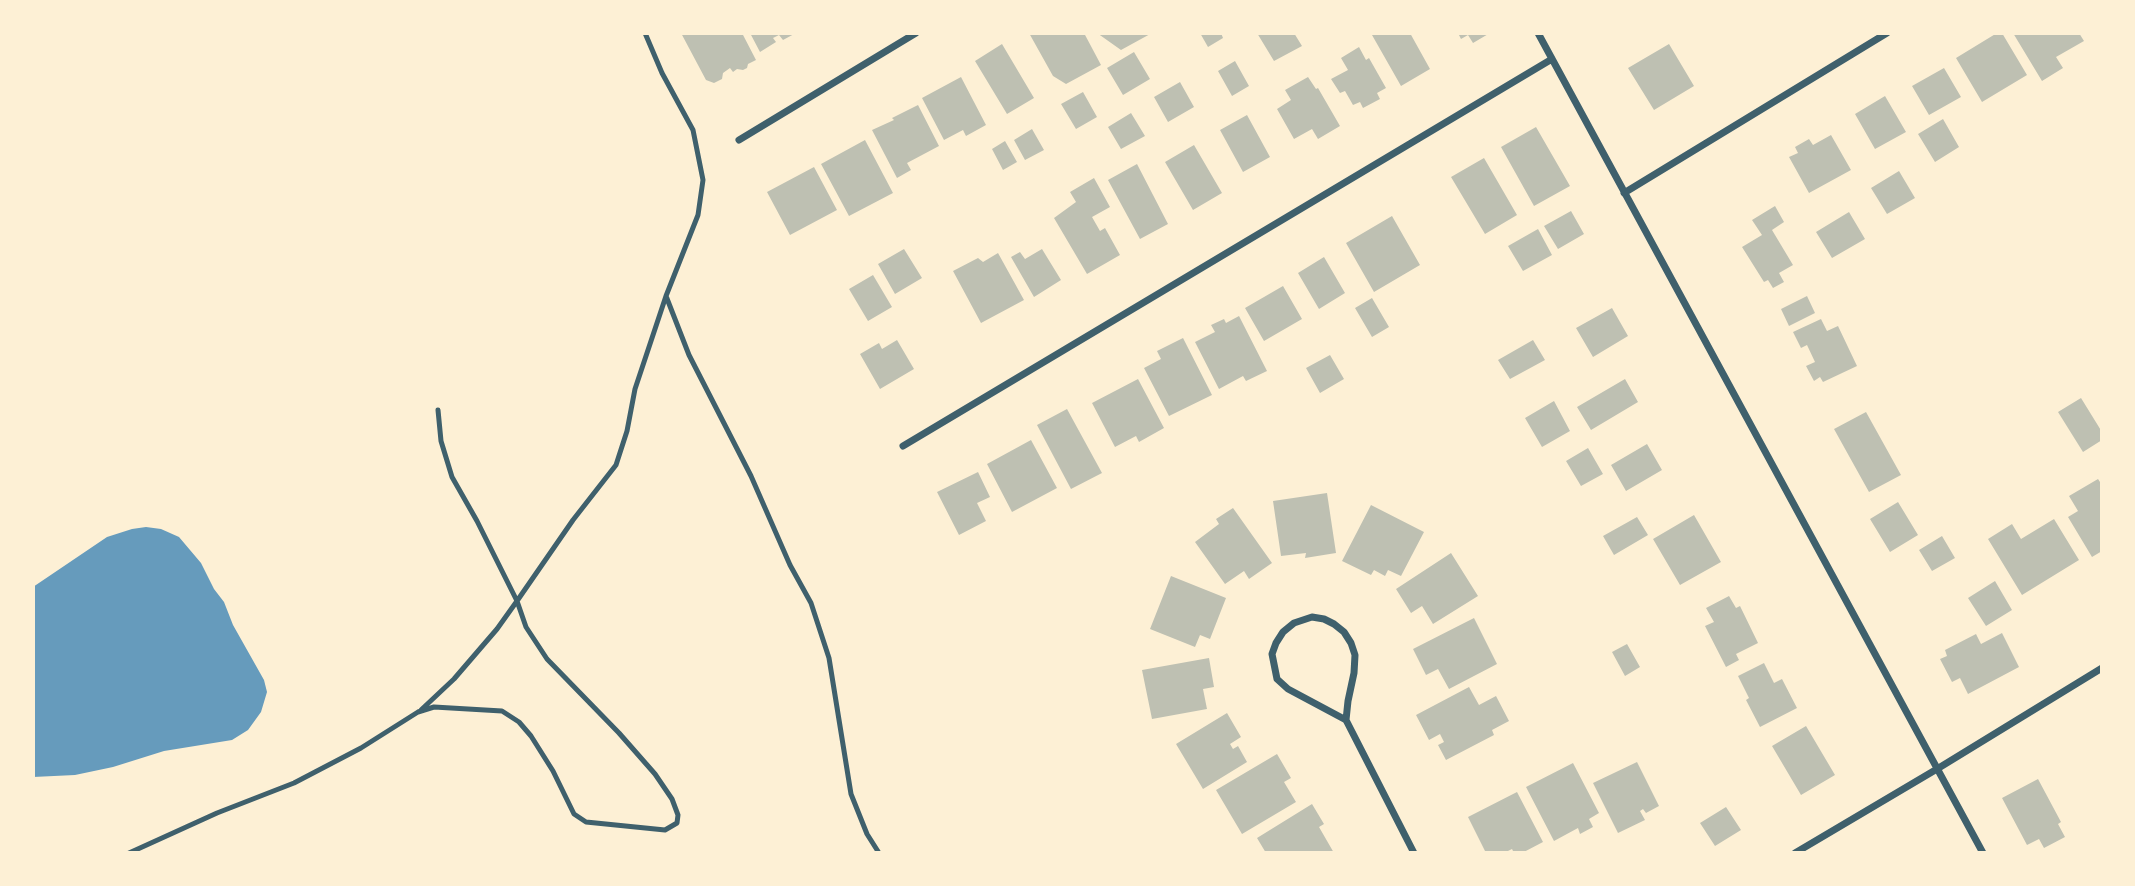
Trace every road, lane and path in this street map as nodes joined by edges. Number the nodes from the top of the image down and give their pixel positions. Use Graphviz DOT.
graph roads {
  1 [pos="645,33"];
  2 [pos="916,33"];
  3 [pos="1538,33"];
  4 [pos="1887,33"];
  5 [pos="1552,59"];
  6 [pos="739,140"];
  7 [pos="1623,193"];
  8 [pos="666,296"];
  9 [pos="438,411"];
  10 [pos="903,446"];
  11 [pos="517,601"];
  12 [pos="2102,668"];
  13 [pos="418,712"];
  14 [pos="1346,720"];
  15 [pos="1937,769"];
  16 [pos="129,853"];
  17 [pos="879,853"];
  18 [pos="1414,853"];
  19 [pos="1795,853"];
  20 [pos="1983,853"];
  1 -- 8 [label="lane"];
  2 -- 6 [label="street"];
  3 -- 5 [label="street"];
  4 -- 7 [label="street"];
  5 -- 7 [label="street"];
  5 -- 10 [label="street"];
  7 -- 15 [label="street"];
  8 -- 11 [label="lane"];
  8 -- 17 [label="lane"];
  9 -- 11 [label="lane"];
  11 -- 13 [label="lane"];
  11 -- 13 [label="lane"];
  12 -- 15 [label="street"];
  13 -- 16 [label="lane"];
  14 -- 14 [label="street"];
  14 -- 18 [label="street"];
  15 -- 19 [label="street"];
  15 -- 20 [label="street"];
}
